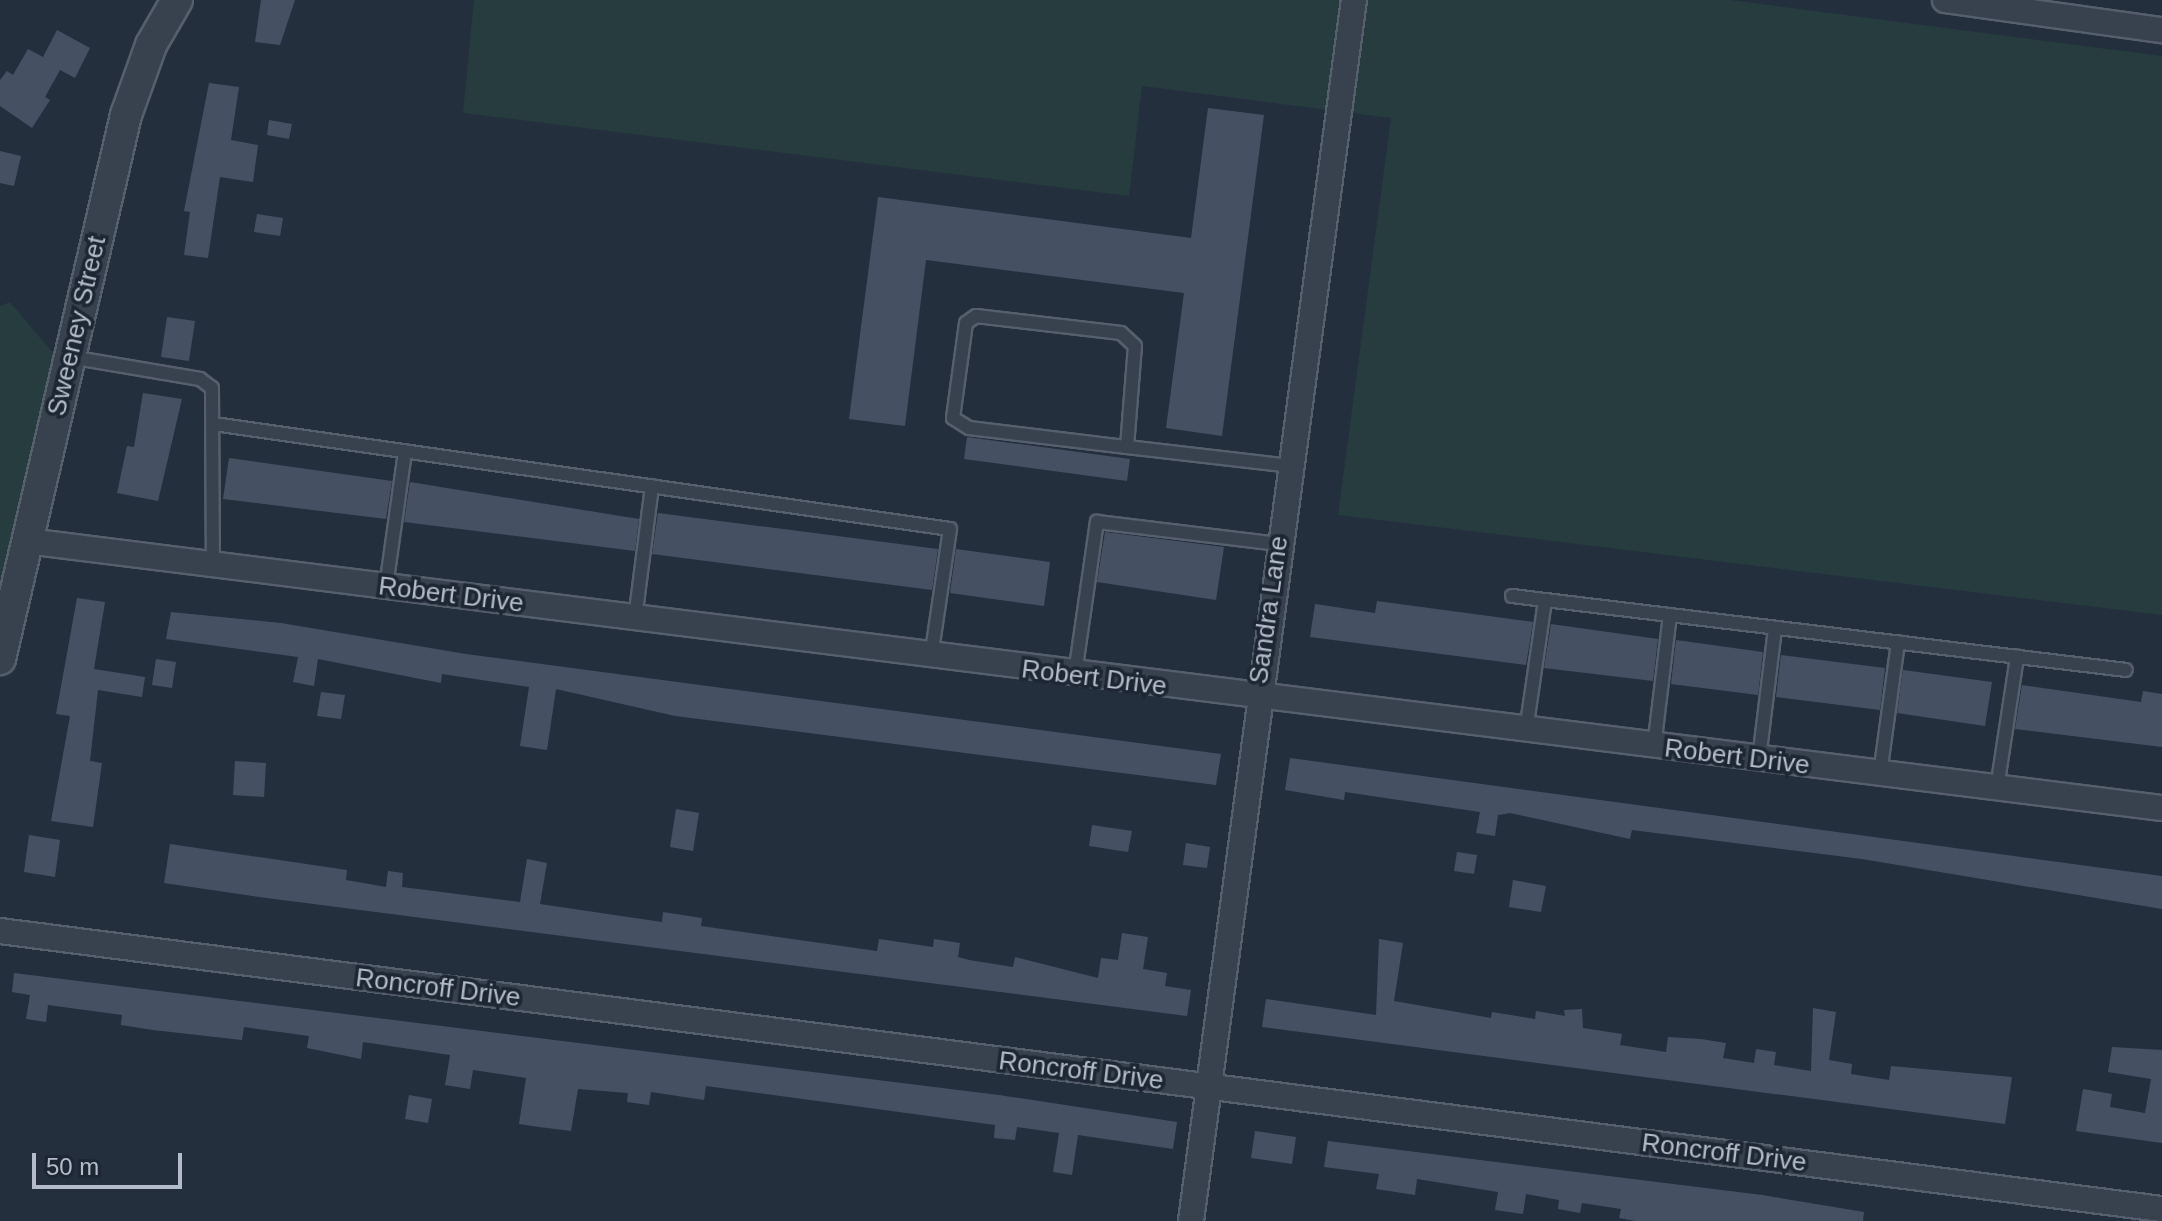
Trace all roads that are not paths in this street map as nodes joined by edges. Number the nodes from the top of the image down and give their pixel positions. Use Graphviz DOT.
graph roads {
  1 [pos="177,0"];
  2 [pos="1354,0"];
  3 [pos="1945,0"];
  4 [pos="2162,30"];
  5 [pos="70,357"];
  6 [pos="214,424"];
  7 [pos="1127,447"];
  8 [pos="405,451"];
  9 [pos="1290,466"];
  10 [pos="652,486"];
  11 [pos="27,541"];
  12 [pos="1279,544"];
  13 [pos="213,564"];
  14 [pos="386,587"];
  15 [pos="1512,596"];
  16 [pos="1545,600"];
  17 [pos="1670,615"];
  18 [pos="635,619"];
  19 [pos="1775,628"];
  20 [pos="1898,642"];
  21 [pos="931,657"];
  22 [pos="2017,657"];
  23 [pos="0,659"];
  24 [pos="2126,670"];
  25 [pos="1075,676"];
  26 [pos="1257,699"];
  27 [pos="1526,731"];
  28 [pos="1654,747"];
  29 [pos="1759,759"];
  30 [pos="1880,774"];
  31 [pos="1997,788"];
  32 [pos="2162,808"];
  33 [pos="0,931"];
  34 [pos="1207,1088"];
  35 [pos="2162,1209"];
  36 [pos="1191,1221"];
  1 -- 5 [label="street, Sweeney Street"];
  2 -- 9 [label="street, Sandra Lane"];
  3 -- 4 [label="street"];
  5 -- 6 [label="lane"];
  5 -- 11 [label="street, Sweeney Street"];
  6 -- 8 [label="lane"];
  6 -- 13 [label="lane"];
  7 -- 7 [label="lane"];
  7 -- 9 [label="lane"];
  8 -- 10 [label="lane"];
  8 -- 14 [label="lane"];
  9 -- 12 [label="street, Sandra Lane"];
  10 -- 18 [label="lane"];
  10 -- 21 [label="lane"];
  11 -- 13 [label="street, Robert Drive"];
  11 -- 23 [label="street, Sweeney Street"];
  12 -- 25 [label="lane"];
  12 -- 26 [label="street, Sandra Lane"];
  13 -- 14 [label="street, Robert Drive"];
  14 -- 18 [label="street, Robert Drive"];
  15 -- 16 [label="lane"];
  16 -- 17 [label="lane"];
  16 -- 27 [label="lane"];
  17 -- 19 [label="lane"];
  17 -- 28 [label="lane"];
  18 -- 21 [label="street, Robert Drive"];
  19 -- 20 [label="lane"];
  19 -- 29 [label="lane"];
  20 -- 22 [label="lane"];
  20 -- 30 [label="lane"];
  21 -- 25 [label="street, Robert Drive"];
  22 -- 24 [label="lane"];
  22 -- 31 [label="lane"];
  25 -- 26 [label="street, Robert Drive"];
  26 -- 27 [label="street, Robert Drive"];
  26 -- 34 [label="street, Sandra Lane"];
  27 -- 28 [label="street, Robert Drive"];
  28 -- 29 [label="street, Robert Drive"];
  29 -- 30 [label="street, Robert Drive"];
  30 -- 31 [label="street, Robert Drive"];
  31 -- 32 [label="street, Robert Drive"];
  33 -- 34 [label="street, Roncroff Drive"];
  34 -- 35 [label="street, Roncroff Drive"];
  34 -- 36 [label="street, Sandra Lane"];
}
